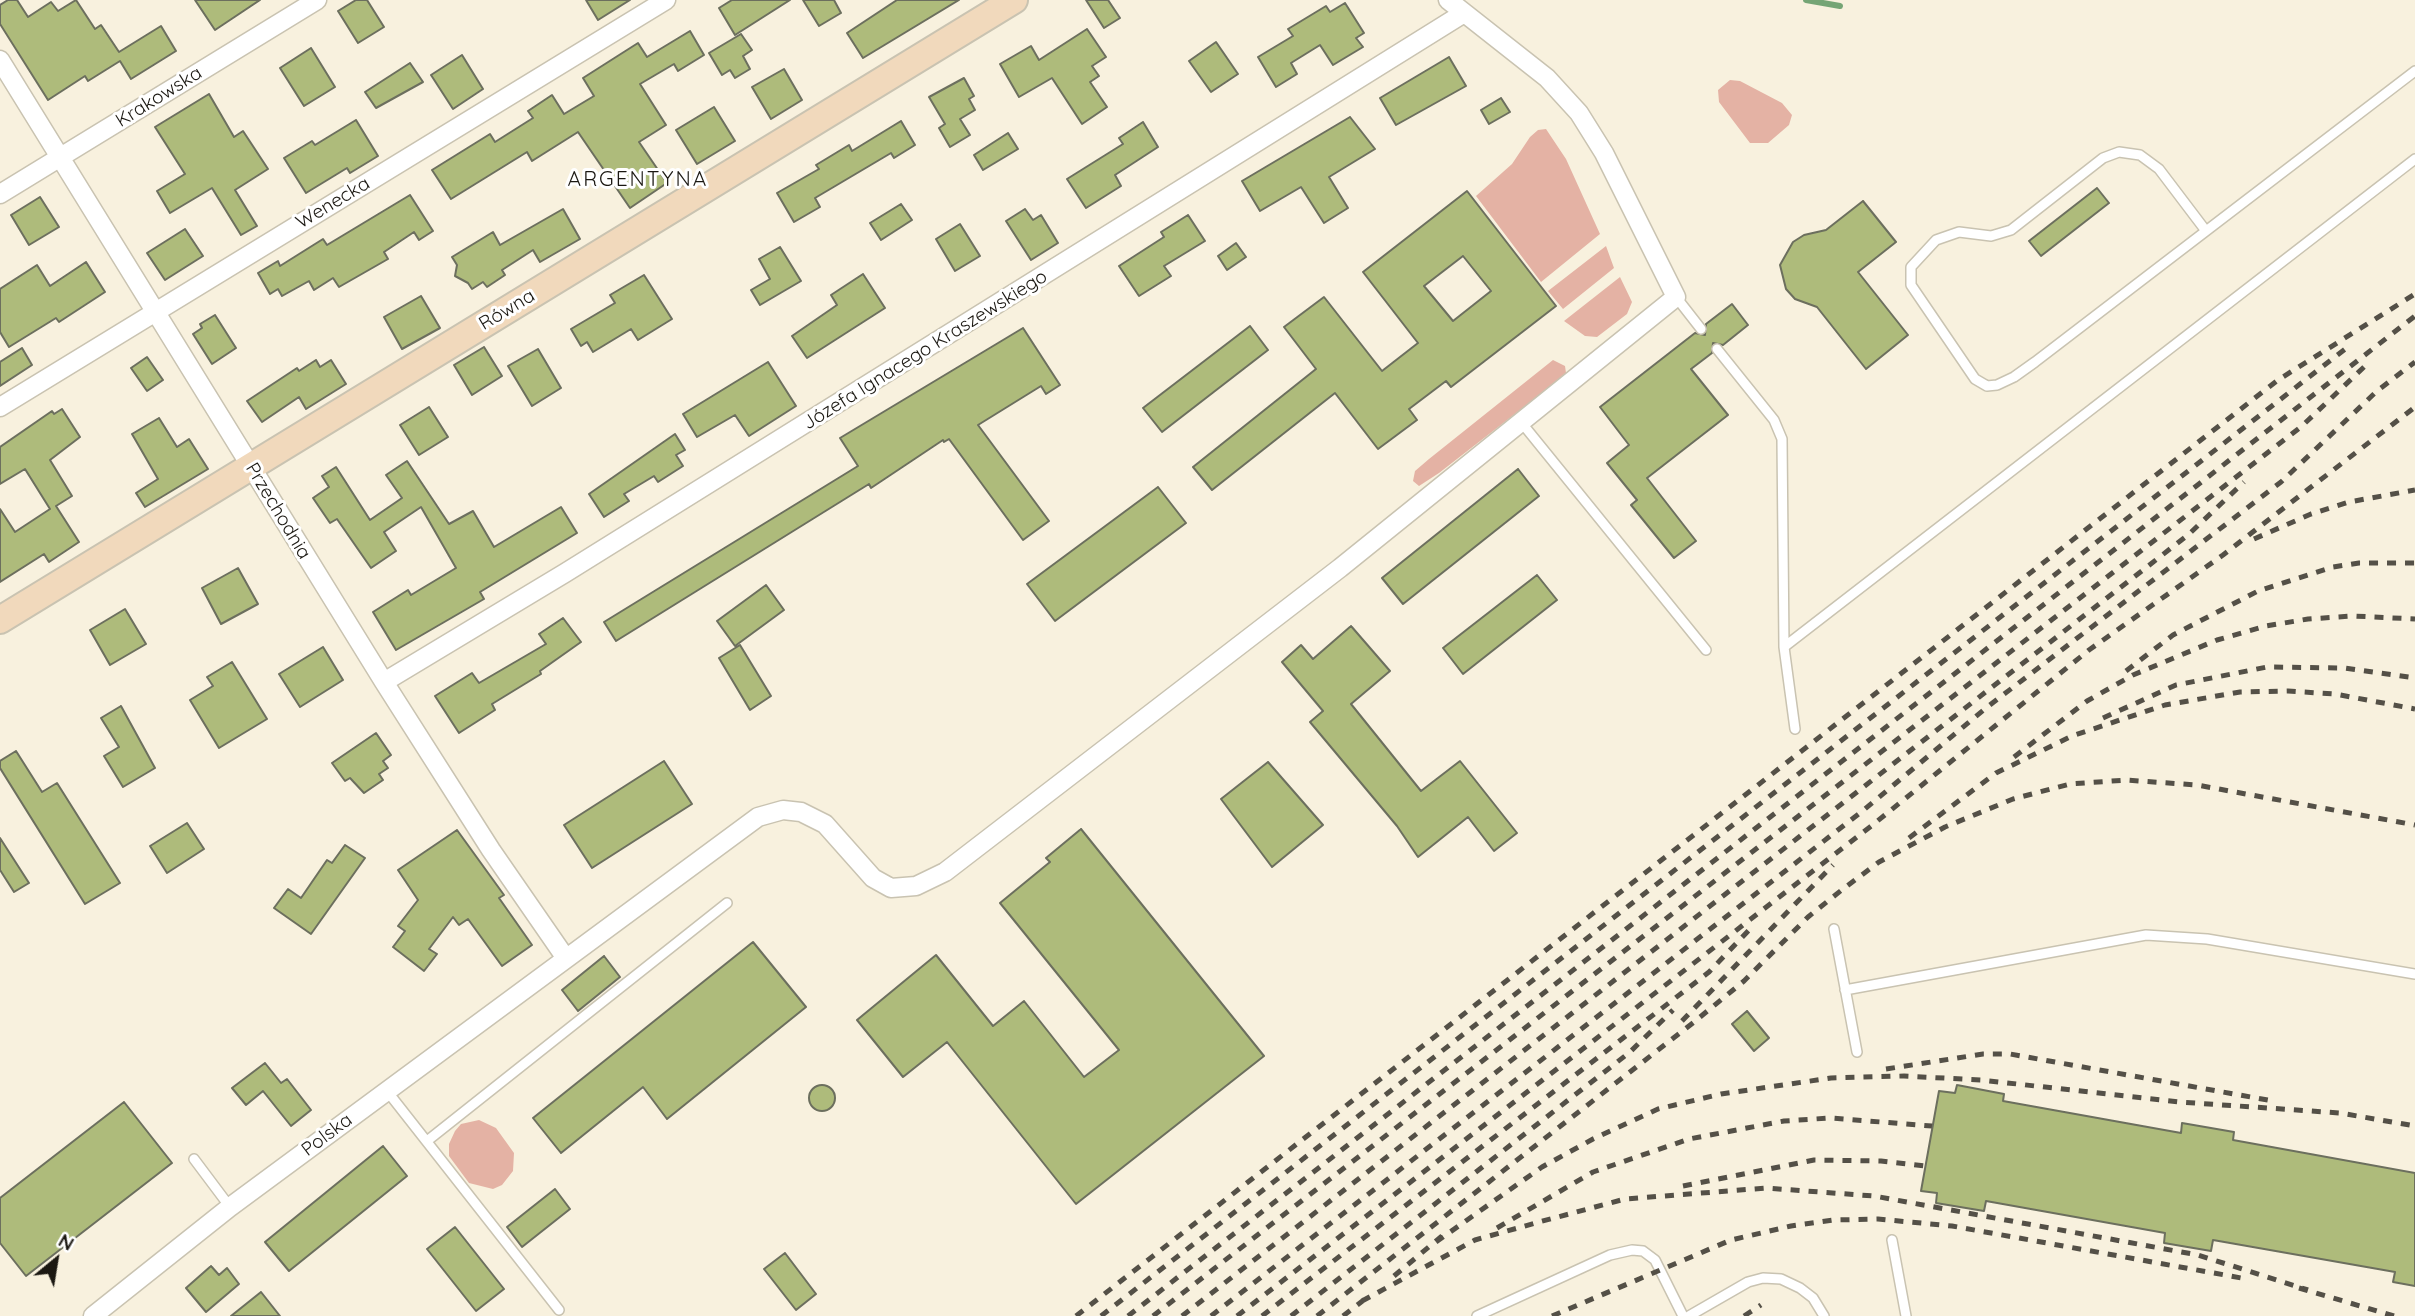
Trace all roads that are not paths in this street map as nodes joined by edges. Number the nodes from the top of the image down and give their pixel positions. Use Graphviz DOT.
graph roads {
  1 [pos="317,0"];
  2 [pos="666,0"];
  3 [pos="1014,0"];
  4 [pos="1448,0"];
  5 [pos="1464,13"];
  6 [pos="0,60"];
  7 [pos="2415,71"];
  8 [pos="61,156"];
  9 [pos="2415,159"];
  10 [pos="0,194"];
  11 [pos="2206,231"];
  12 [pos="1676,297"];
  13 [pos="156,311"];
  14 [pos="1701,329"];
  15 [pos="1717,349"];
  16 [pos="0,407"];
  17 [pos="1521,422"];
  18 [pos="252,467"];
  19 [pos="0,620"];
  20 [pos="1784,647"];
  21 [pos="1706,650"];
  22 [pos="384,682"];
  23 [pos="1795,729"];
  24 [pos="727,903"];
  25 [pos="1834,929"];
  26 [pos="565,957"];
  27 [pos="2415,974"];
  28 [pos="1845,990"];
  29 [pos="1857,1052"];
  30 [pos="387,1090"];
  31 [pos="427,1141"];
  32 [pos="194,1159"];
  33 [pos="230,1207"];
  34 [pos="1892,1240"];
  35 [pos="559,1310"];
  36 [pos="93,1316"];
  37 [pos="1477,1316"];
  38 [pos="1683,1316"];
  39 [pos="1689,1316"];
  40 [pos="1824,1316"];
  41 [pos="1906,1316"];
  1 -- 8 [label="street, Krakowska"];
  2 -- 13 [label="street, Wenecka"];
  3 -- 18 [label="street, Równa"];
  4 -- 5 [label="street"];
  5 -- 12 [label="street"];
  5 -- 22 [label="street, Józefa Ignacego Kraszewskiego"];
  6 -- 8 [label="street, Przechodnia"];
  7 -- 11 [label="lane"];
  8 -- 10 [label="street, Krakowska"];
  8 -- 13 [label="street, Przechodnia"];
  9 -- 20 [label="lane"];
  11 -- 11 [label="lane"];
  12 -- 14 [label="lane"];
  12 -- 17 [label="street, Polska"];
  13 -- 16 [label="street, Wenecka"];
  13 -- 18 [label="street, Przechodnia"];
  15 -- 20 [label="lane"];
  17 -- 21 [label="lane"];
  17 -- 26 [label="street, Polska"];
  18 -- 19 [label="street, Równa"];
  18 -- 22 [label="street, Przechodnia"];
  20 -- 23 [label="lane"];
  22 -- 26 [label="street, Przechodnia"];
  24 -- 31 [label="lane"];
  25 -- 28 [label="lane"];
  26 -- 30 [label="street, Polska"];
  27 -- 28 [label="lane"];
  28 -- 29 [label="lane"];
  30 -- 31 [label="lane"];
  30 -- 33 [label="street, Polska"];
  31 -- 35 [label="lane"];
  32 -- 33 [label="lane"];
  33 -- 36 [label="street, Polska"];
  34 -- 41 [label="lane"];
  37 -- 38 [label="lane"];
  39 -- 40 [label="lane"];
}
